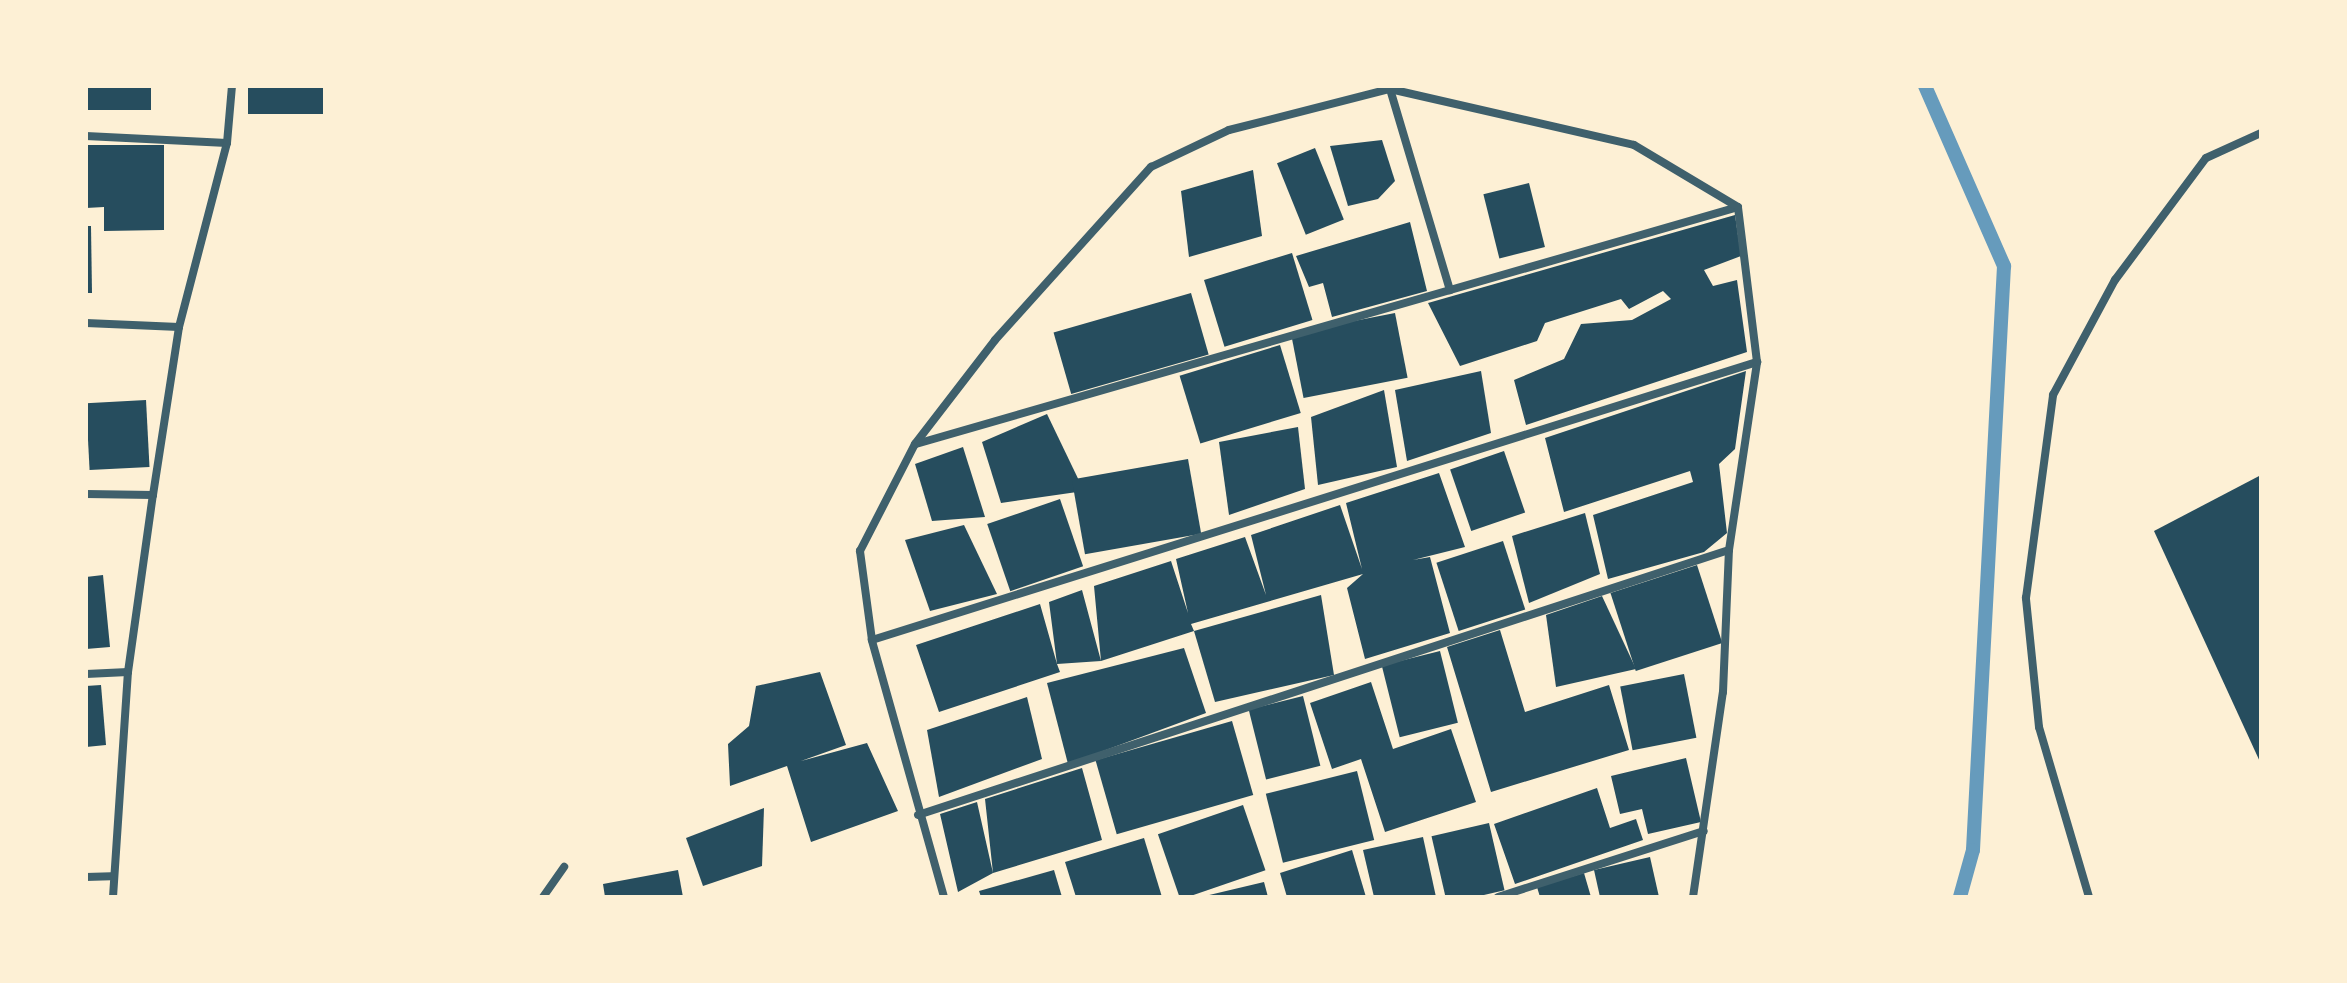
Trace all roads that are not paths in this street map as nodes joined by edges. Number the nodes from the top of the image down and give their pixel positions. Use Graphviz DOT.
graph roads {
  1 [pos="232,86"];
  2 [pos="1390,89"];
  3 [pos="2261,133"];
  4 [pos="86,136"];
  5 [pos="227,143"];
  6 [pos="1738,207"];
  7 [pos="1450,290"];
  8 [pos="86,323"];
  9 [pos="179,327"];
  10 [pos="1757,362"];
  11 [pos="915,444"];
  12 [pos="86,494"];
  13 [pos="153,495"];
  14 [pos="1729,550"];
  15 [pos="872,640"];
  16 [pos="128,672"];
  17 [pos="86,674"];
  18 [pos="918,815"];
  19 [pos="1704,831"];
  20 [pos="564,867"];
  21 [pos="111,876"];
  22 [pos="86,877"];
  23 [pos="113,897"];
  24 [pos="543,897"];
  25 [pos="944,897"];
  26 [pos="1498,897"];
  27 [pos="1693,897"];
  28 [pos="2089,897"];
  1 -- 5 [label="street"];
  2 -- 6 [label="street"];
  2 -- 7 [label="street"];
  2 -- 11 [label="street"];
  3 -- 28 [label="street"];
  4 -- 5 [label="street"];
  5 -- 9 [label="street"];
  6 -- 7 [label="street"];
  6 -- 10 [label="street"];
  7 -- 11 [label="street"];
  8 -- 9 [label="street"];
  9 -- 13 [label="street"];
  10 -- 14 [label="street"];
  10 -- 15 [label="street"];
  11 -- 15 [label="street"];
  12 -- 13 [label="street"];
  13 -- 16 [label="street"];
  14 -- 18 [label="street"];
  14 -- 19 [label="street"];
  15 -- 18 [label="street"];
  16 -- 17 [label="street"];
  16 -- 21 [label="street"];
  18 -- 25 [label="street"];
  19 -- 26 [label="street"];
  19 -- 27 [label="street"];
  20 -- 24 [label="street"];
  21 -- 22 [label="street"];
  21 -- 23 [label="street"];
}
